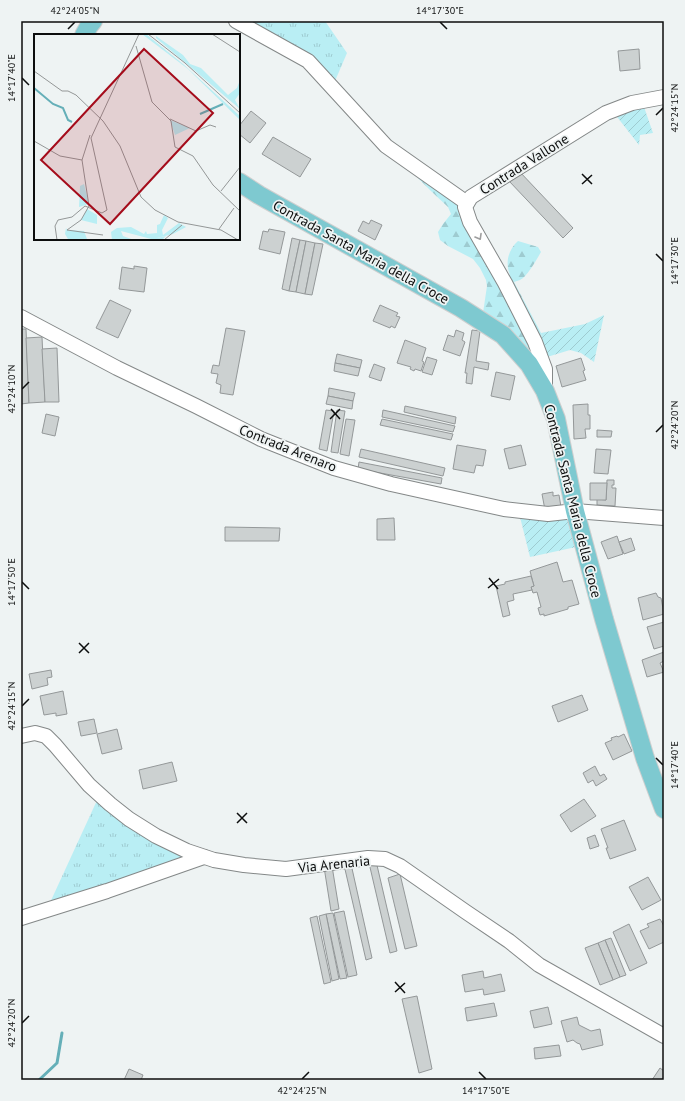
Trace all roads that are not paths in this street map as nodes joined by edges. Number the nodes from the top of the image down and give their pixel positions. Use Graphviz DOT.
graph roads {
  1 [pos="93,21"];
  2 [pos="236,21"];
  3 [pos="85,34"];
  4 [pos="664,97"];
  5 [pos="240,183"];
  6 [pos="467,202"];
  7 [pos="21,317"];
  8 [pos="545,391"];
  9 [pos="575,511"];
  10 [pos="664,518"];
  11 [pos="21,736"];
  12 [pos="664,809"];
  13 [pos="204,857"];
  14 [pos="21,918"];
  15 [pos="664,1036"];
  1 -- 3 [label="main road"];
  2 -- 6 [label="street"];
  4 -- 6 [label="street, Contrada Vallone"];
  5 -- 8 [label="main road, Contrada Santa Maria della Croce"];
  6 -- 8 [label="street, Contrada Vallone, one-way"];
  7 -- 9 [label="street, Contrada Arenaro"];
  8 -- 9 [label="main road, Contrada Santa Maria della Croce"];
  9 -- 10 [label="street, Contrada Arenaro"];
  9 -- 12 [label="main road, Contrada Santa Maria della Croce"];
  11 -- 13 [label="street, Via Arenaria"];
  13 -- 14 [label="street"];
  13 -- 15 [label="street, Via Arenaria"];
}
